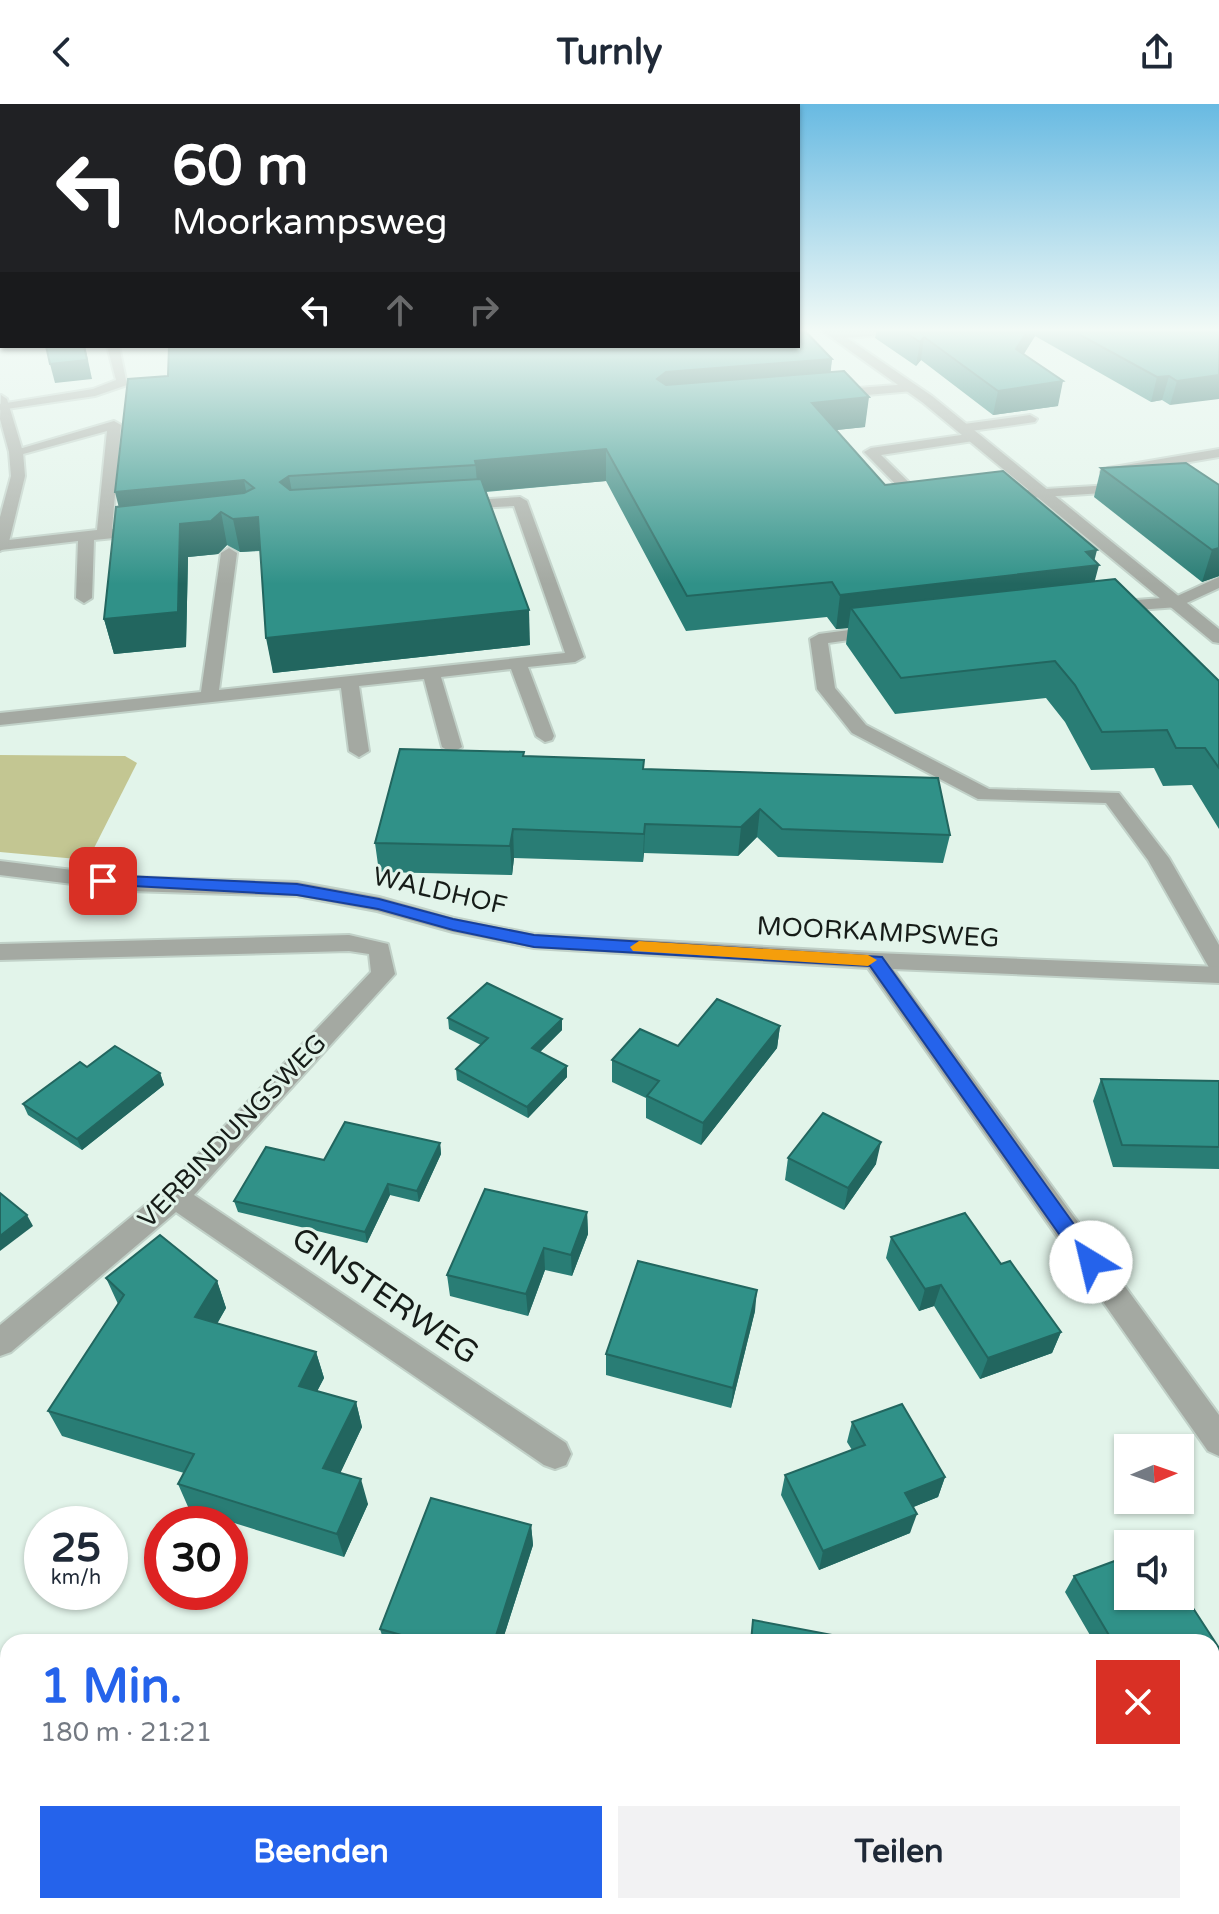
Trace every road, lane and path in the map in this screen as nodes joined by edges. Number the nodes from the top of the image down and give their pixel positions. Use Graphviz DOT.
graph roads {
  1 [pos="5,414"];
  2 [pos="944,414"];
  3 [pos="1030,419"];
  4 [pos="969,433"];
  5 [pos="16,452"];
  6 [pos="1219,453"];
  7 [pos="1142,487"];
  8 [pos="1041,493"];
  9 [pos="984,498"];
  10 [pos="939,503"];
  11 [pos="445,506"];
  12 [pos="165,528"];
  13 [pos="104,535"];
  14 [pos="86,536"];
  15 [pos="0,545"];
  16 [pos="229,545"];
  17 [pos="1219,582"];
  18 [pos="84,598"];
  19 [pos="1178,602"];
  20 [pos="1091,607"];
  21 [pos="905,628"];
  22 [pos="1219,638"];
  23 [pos="518,663"];
  24 [pos="431,672"];
  25 [pos="349,680"];
  26 [pos="209,696"];
  27 [pos="0,719"];
  28 [pos="545,736"];
  29 [pos="452,747"];
  30 [pos="359,751"];
  31 [pos="0,868"];
  32 [pos="534,941"];
  33 [pos="0,952"];
  34 [pos="875,961"];
  35 [pos="1219,965"];
  36 [pos="1219,975"];
  37 [pos="175,1197"];
  38 [pos="0,1343"];
  39 [pos="1219,1441"];
  40 [pos="555,1454"];
  1 -- 5 [label="street"];
  2 -- 4 [label="street"];
  3 -- 4 [label="street"];
  4 -- 8 [label="street"];
  4 -- 10 [label="street"];
  5 -- 13 [label="street"];
  5 -- 15 [label="street"];
  6 -- 8 [label="street"];
  7 -- 8 [label="street"];
  8 -- 9 [label="street"];
  8 -- 19 [label="street"];
  11 -- 23 [label="street"];
  12 -- 13 [label="street"];
  13 -- 14 [label="street"];
  14 -- 15 [label="street"];
  14 -- 18 [label="street"];
  16 -- 26 [label="street"];
  17 -- 19 [label="street"];
  19 -- 20 [label="street"];
  19 -- 22 [label="street"];
  21 -- 35 [label="street"];
  23 -- 24 [label="street"];
  23 -- 28 [label="street"];
  24 -- 25 [label="street"];
  24 -- 29 [label="street"];
  25 -- 26 [label="street"];
  25 -- 30 [label="street"];
  26 -- 27 [label="street"];
  31 -- 32 [label="street, WALDHOF"];
  32 -- 34 [label="street, MOORKAMPSWEG"];
  33 -- 37 [label="street, VERBINDUNGSWEG"];
  34 -- 36 [label="street, MOORKAMPSWEG"];
  34 -- 39 [label="street"];
  37 -- 38 [label="street, VERBINDUNGSWEG"];
  37 -- 40 [label="street, GINSTERWEG"];
}
